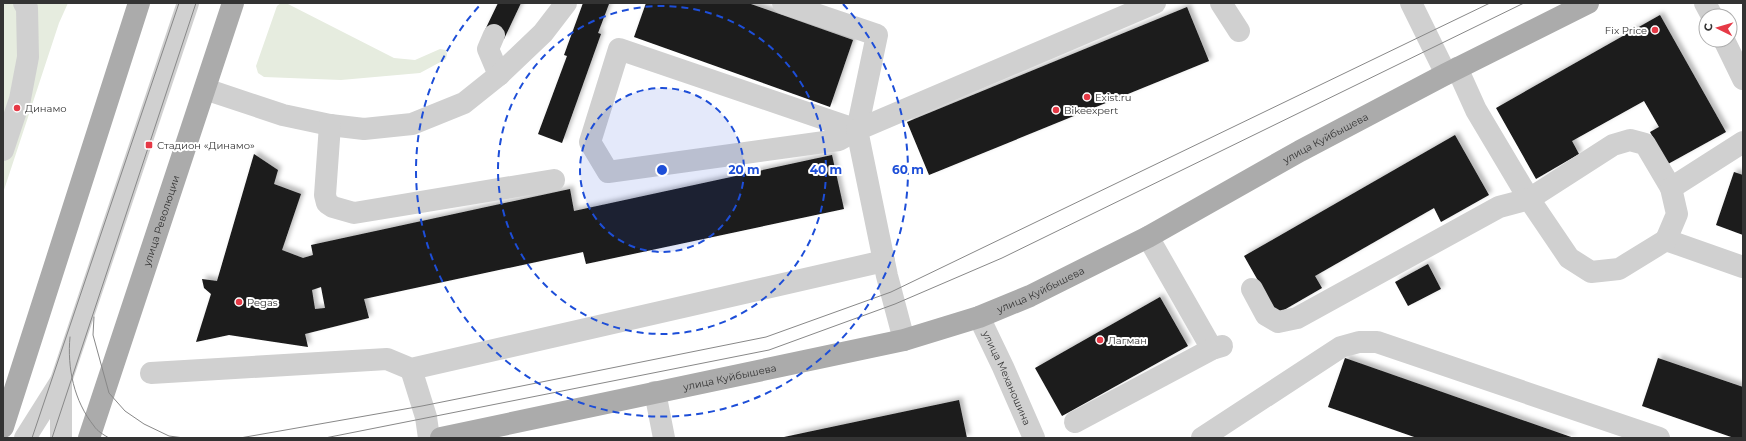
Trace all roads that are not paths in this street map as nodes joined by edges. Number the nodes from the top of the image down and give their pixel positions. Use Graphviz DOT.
graph roads {
  1 [pos="24,3"];
  2 [pos="139,3"];
  3 [pos="188,3"];
  4 [pos="233,3"];
  5 [pos="566,3"];
  6 [pos="783,3"];
  7 [pos="1155,3"];
  8 [pos="1221,3"];
  9 [pos="1411,3"];
  10 [pos="1588,3"];
  11 [pos="1239,31"];
  12 [pos="494,35"];
  13 [pos="1728,48"];
  14 [pos="1451,71"];
  15 [pos="499,75"];
  16 [pos="1743,79"];
  17 [pos="205,89"];
  18 [pos="330,126"];
  19 [pos="857,130"];
  20 [pos="1743,142"];
  21 [pos="3,150"];
  22 [pos="554,180"];
  23 [pos="1671,188"];
  24 [pos="1529,200"];
  25 [pos="1148,237"];
  26 [pos="1666,240"];
  27 [pos="884,261"];
  28 [pos="1743,267"];
  29 [pos="1252,289"];
  30 [pos="979,317"];
  31 [pos="904,340"];
  32 [pos="411,369"];
  33 [pos="151,373"];
  34 [pos="61,381"];
  35 [pos="655,392"];
  36 [pos="1075,422"];
  37 [pos="3,427"];
  38 [pos="25,438"];
  39 [pos="61,438"];
  40 [pos="89,438"];
  41 [pos="429,438"];
  42 [pos="441,438"];
  43 [pos="664,438"];
  44 [pos="1034,438"];
  45 [pos="1202,438"];
  46 [pos="1659,438"];
  1 -- 21 [label="street"];
  2 -- 37 [label="main road"];
  3 -- 34 [label="street"];
  4 -- 17 [label="main road, улица Революции"];
  5 -- 15 [label="street"];
  6 -- 19 [label="street"];
  7 -- 19 [label="street"];
  8 -- 11 [label="street"];
  9 -- 14 [label="street"];
  10 -- 14 [label="main road, улица Куйбышева"];
  12 -- 15 [label="street"];
  13 -- 16 [label="street"];
  14 -- 24 [label="street"];
  14 -- 25 [label="main road, улица Куйбышева"];
  15 -- 18 [label="street"];
  17 -- 18 [label="street"];
  17 -- 40 [label="main road, улица Революции"];
  18 -- 22 [label="street"];
  19 -- 19 [label="street"];
  19 -- 27 [label="street"];
  20 -- 23 [label="street"];
  23 -- 24 [label="street"];
  23 -- 26 [label="street"];
  24 -- 26 [label="street"];
  24 -- 29 [label="street"];
  25 -- 30 [label="main road, улица Куйбышева"];
  25 -- 36 [label="street"];
  26 -- 28 [label="street"];
  27 -- 31 [label="street"];
  27 -- 32 [label="street"];
  30 -- 31 [label="main road, улица Куйбышева"];
  30 -- 44 [label="street, улица Механошина"];
  31 -- 35 [label="main road, улица Куйбышева"];
  32 -- 33 [label="street"];
  32 -- 41 [label="street"];
  34 -- 38 [label="street"];
  34 -- 39 [label="street"];
  35 -- 42 [label="main road, улица Куйбышева"];
  35 -- 43 [label="street"];
  45 -- 46 [label="street"];
}
